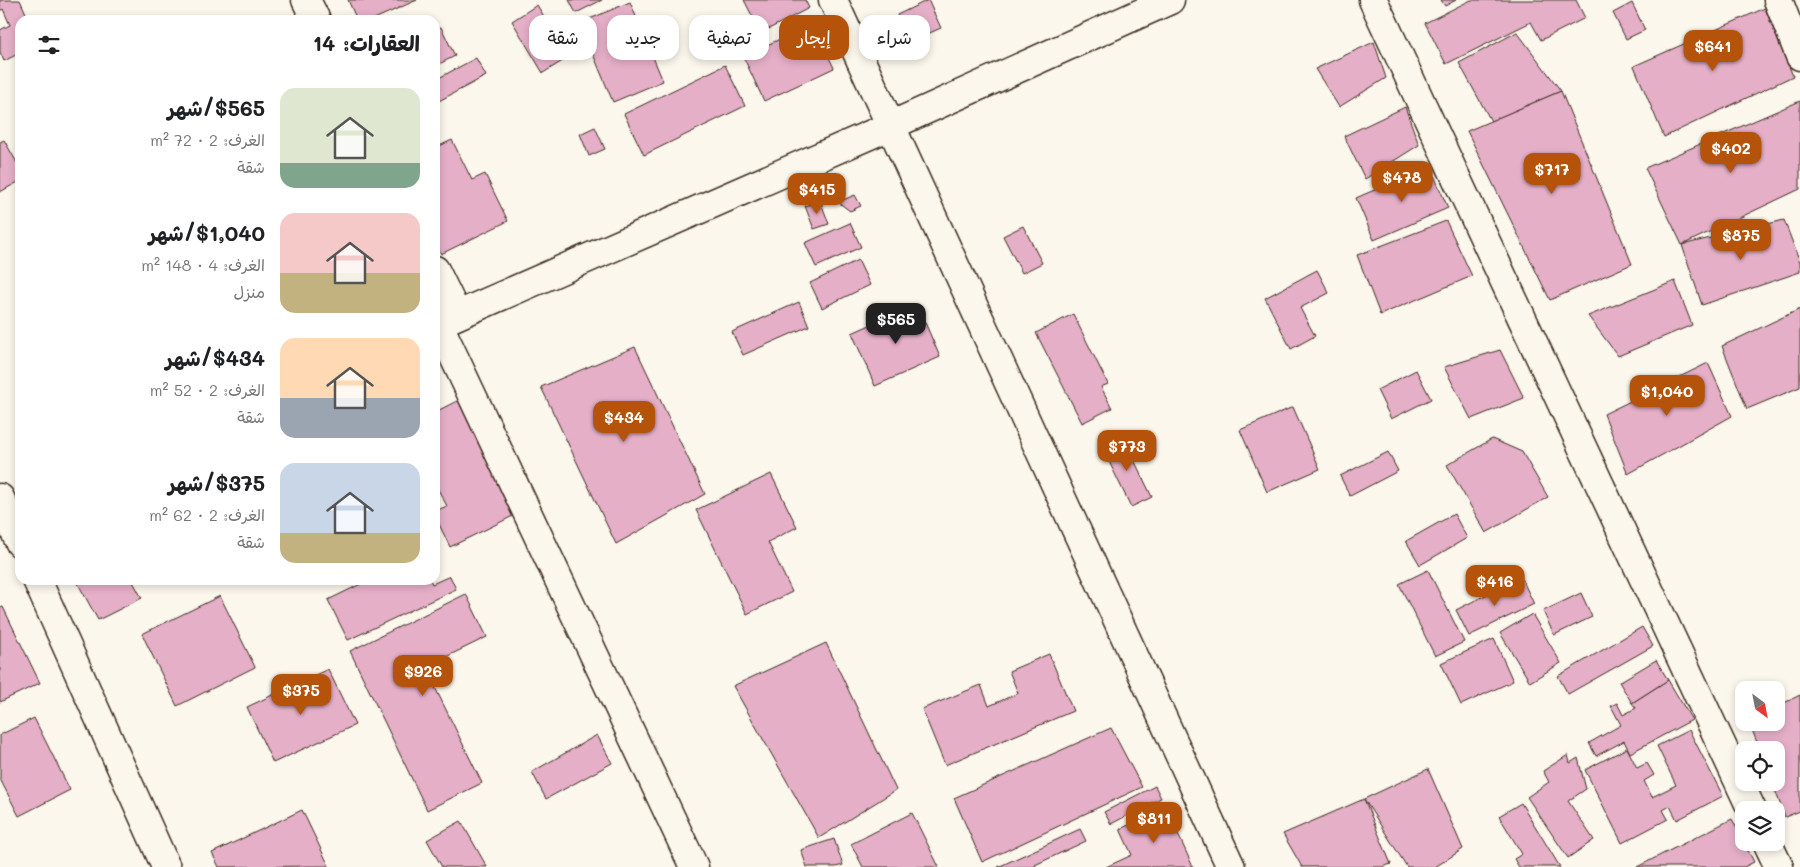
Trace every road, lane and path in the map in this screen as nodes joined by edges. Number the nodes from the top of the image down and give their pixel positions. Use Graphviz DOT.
graph roads {
  1 [pos="306,0"];
  2 [pos="833,0"];
  3 [pos="1170,0"];
  4 [pos="1373,0"];
  5 [pos="1778,0"];
  6 [pos="314,15"];
  7 [pos="1800,56"];
  8 [pos="890,126"];
  9 [pos="440,302"];
  10 [pos="443,321"];
  11 [pos="7,509"];
  12 [pos="15,530"];
  13 [pos="39,585"];
  14 [pos="1748,801"];
  15 [pos="1771,851"];
  16 [pos="166,867"];
  17 [pos="694,867"];
  18 [pos="1231,867"];
  19 [pos="1778,867"];
  1 -- 6 [label="street"];
  2 -- 8 [label="street"];
  3 -- 8 [label="street"];
  4 -- 14 [label="street"];
  5 -- 7 [label="street"];
  8 -- 10 [label="street"];
  8 -- 18 [label="street"];
  9 -- 10 [label="street"];
  10 -- 17 [label="street"];
  11 -- 12 [label="street"];
  13 -- 16 [label="street"];
  15 -- 19 [label="street"];
}
